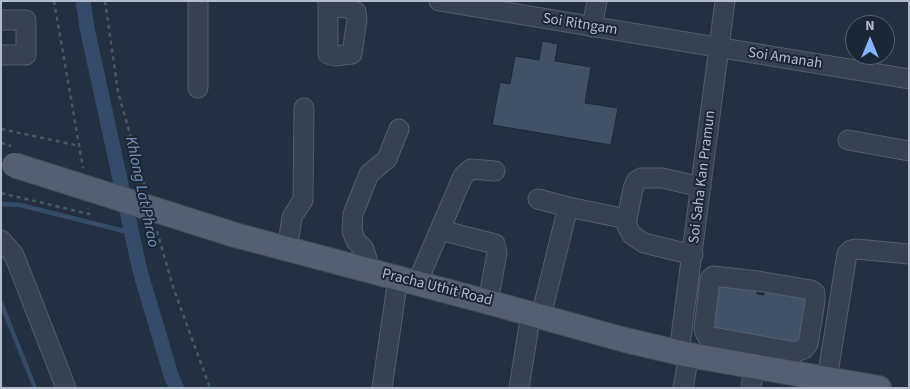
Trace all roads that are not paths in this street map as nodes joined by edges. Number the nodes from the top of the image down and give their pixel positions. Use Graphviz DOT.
graph roads {
  1 [pos="198,1"];
  2 [pos="439,1"];
  3 [pos="597,1"];
  4 [pos="725,1"];
  5 [pos="487,5"];
  6 [pos="1,20"];
  7 [pos="592,27"];
  8 [pos="720,48"];
  9 [pos="1,55"];
  10 [pos="909,79"];
  11 [pos="198,88"];
  12 [pos="304,108"];
  13 [pos="399,129"];
  14 [pos="848,140"];
  15 [pos="909,151"];
  16 [pos="8,164"];
  17 [pos="495,171"];
  18 [pos="702,187"];
  19 [pos="538,199"];
  20 [pos="568,207"];
  21 [pos="627,219"];
  22 [pos="440,230"];
  23 [pos="1,240"];
  24 [pos="288,250"];
  25 [pos="909,254"];
  26 [pos="692,255"];
  27 [pos="366,270"];
  28 [pos="408,281"];
  29 [pos="488,302"];
  30 [pos="536,315"];
  31 [pos="800,350"];
  32 [pos="726,351"];
  33 [pos="684,353"];
  34 [pos="797,374"];
  35 [pos="752,377"];
  36 [pos="827,379"];
  37 [pos="66,388"];
  38 [pos="382,388"];
  39 [pos="519,388"];
  40 [pos="683,388"];
  41 [pos="879,388"];
  1 -- 11 [label="street"];
  2 -- 5 [label="street, Soi Ritngam"];
  3 -- 7 [label="street"];
  4 -- 8 [label="street, Soi Saha Kan Pramun"];
  5 -- 7 [label="street, Soi Ritngam"];
  6 -- 9 [label="street"];
  7 -- 8 [label="street, Soi Ritngam"];
  8 -- 10 [label="street, Soi Amanah"];
  8 -- 18 [label="street, Soi Saha Kan Pramun"];
  12 -- 24 [label="street"];
  13 -- 27 [label="street"];
  14 -- 15 [label="street"];
  16 -- 24 [label="main road, Pracha Uthit Road, bridge"];
  17 -- 22 [label="street"];
  18 -- 21 [label="street"];
  18 -- 26 [label="street, Soi Saha Kan Pramun"];
  19 -- 20 [label="street"];
  20 -- 21 [label="street"];
  20 -- 30 [label="street"];
  21 -- 26 [label="street"];
  22 -- 28 [label="street"];
  22 -- 29 [label="street"];
  23 -- 37 [label="street"];
  24 -- 27 [label="main road, Pracha Uthit Road"];
  25 -- 36 [label="street"];
  26 -- 33 [label="street, Soi Saha Kan Pramun"];
  27 -- 28 [label="main road, Pracha Uthit Road"];
  28 -- 29 [label="main road, Pracha Uthit Road"];
  28 -- 38 [label="street"];
  29 -- 30 [label="main road, Pracha Uthit Road"];
  30 -- 33 [label="main road, Pracha Uthit Road"];
  30 -- 39 [label="street"];
  31 -- 32 [label="street"];
  31 -- 32 [label="street"];
  31 -- 34 [label="street"];
  32 -- 33 [label="main road, Pracha Uthit Road"];
  32 -- 35 [label="main road, Pracha Uthit Road"];
  33 -- 40 [label="street, Soi Saha Kan Pramun"];
  34 -- 35 [label="main road, Pracha Uthit Road"];
  34 -- 36 [label="main road, Pracha Uthit Road"];
  36 -- 41 [label="main road, Pracha Uthit Road"];
}
